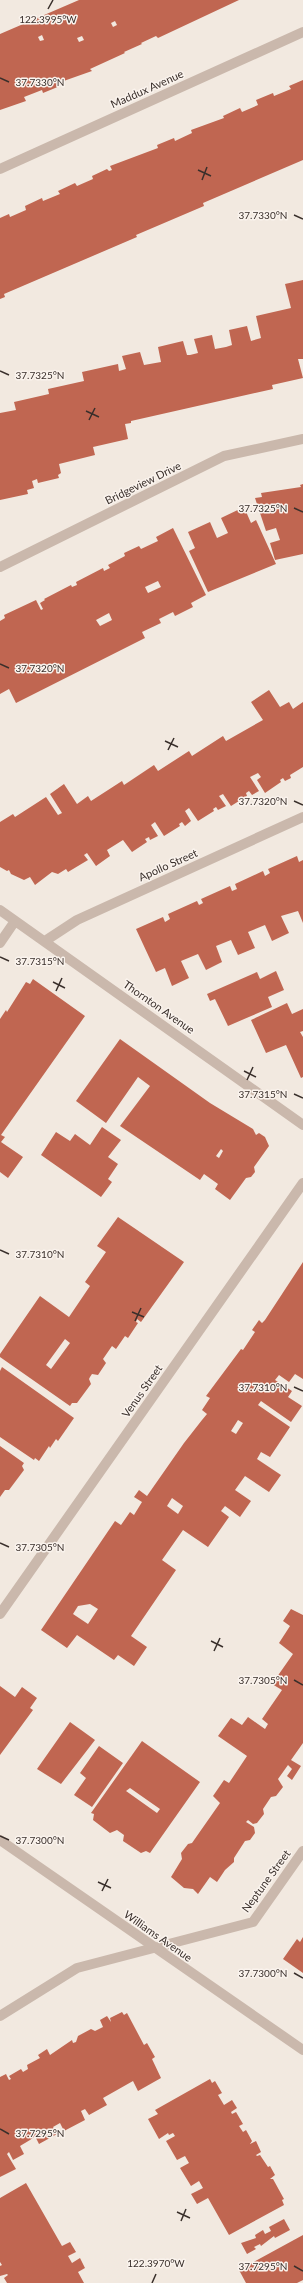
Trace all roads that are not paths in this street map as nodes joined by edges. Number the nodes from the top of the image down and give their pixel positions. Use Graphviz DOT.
graph roads {
  1 [pos="303,32"];
  2 [pos="0,169"];
  3 [pos="303,439"];
  4 [pos="0,567"];
  5 [pos="303,817"];
  6 [pos="0,910"];
  7 [pos="15,922"];
  8 [pos="45,941"];
  9 [pos="0,943"];
  10 [pos="303,1124"];
  11 [pos="303,1183"];
  12 [pos="0,1614"];
  13 [pos="0,1840"];
  14 [pos="303,1851"];
  15 [pos="154,1948"];
  16 [pos="0,2016"];
  17 [pos="303,2050"];
  1 -- 2 [label="street, Maddux Avenue"];
  3 -- 4 [label="street, Bridgeview Drive"];
  5 -- 8 [label="street, Apollo Street"];
  6 -- 7 [label="street, Thornton Avenue"];
  7 -- 8 [label="street, Thornton Avenue"];
  7 -- 9 [label="street"];
  8 -- 10 [label="street, Thornton Avenue"];
  11 -- 12 [label="street, Venus Street"];
  13 -- 15 [label="street, Williams Avenue"];
  14 -- 15 [label="street, Neptune Street"];
  15 -- 16 [label="street, Neptune Street"];
  15 -- 17 [label="street, Williams Avenue"];
}
